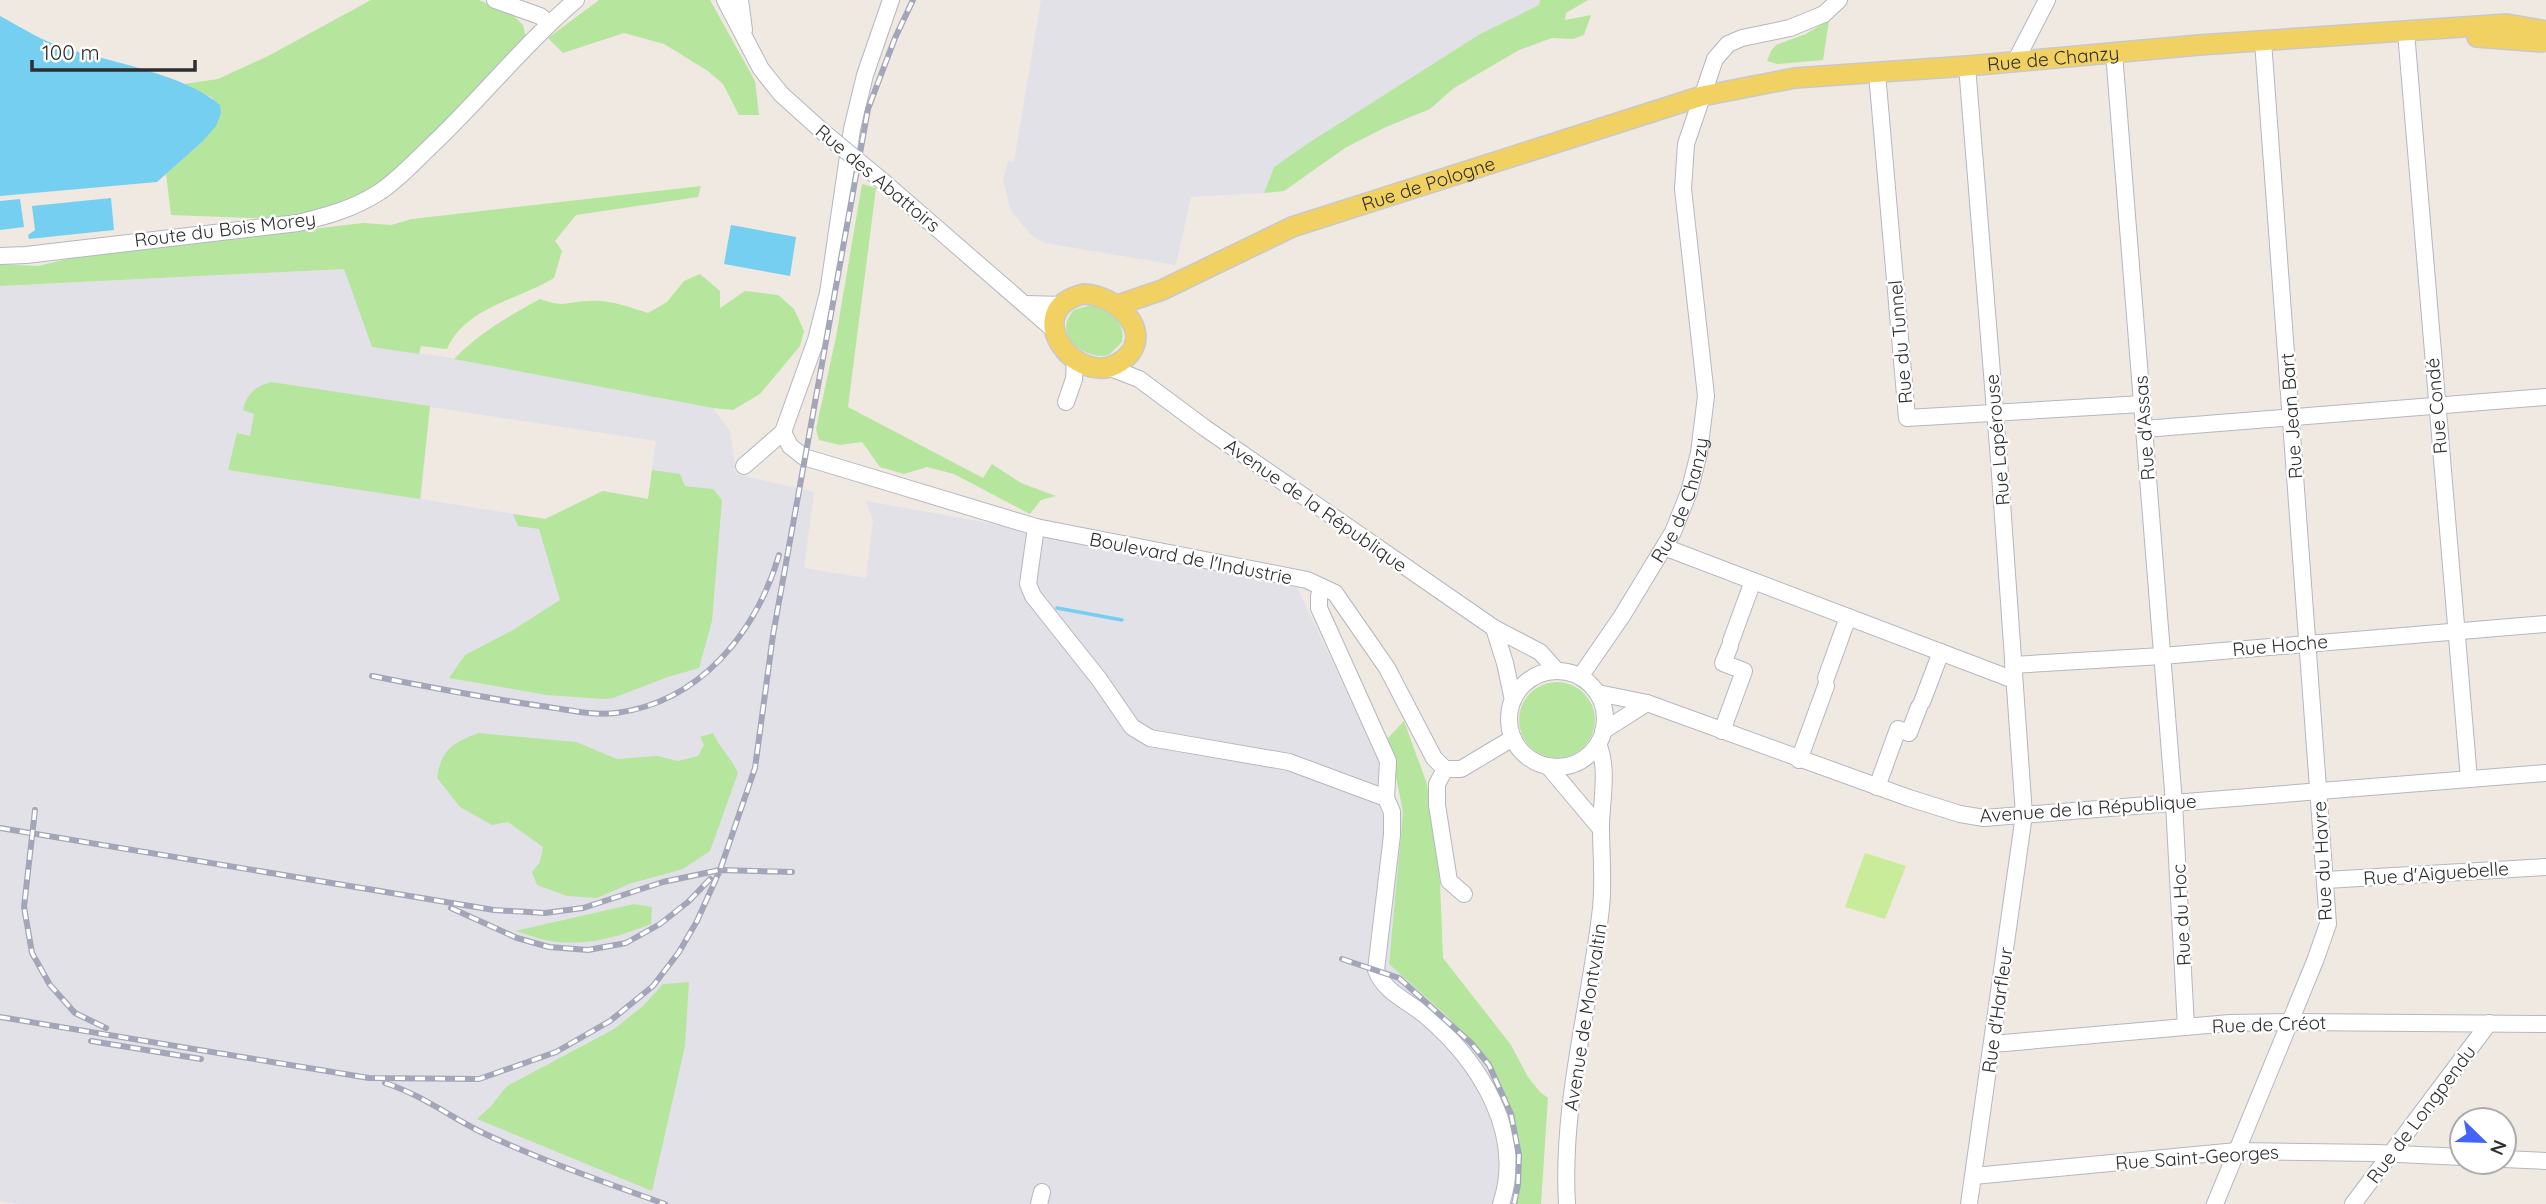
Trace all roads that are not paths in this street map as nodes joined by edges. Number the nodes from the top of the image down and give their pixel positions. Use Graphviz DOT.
graph roads {
  1 [pos="495,0"];
  2 [pos="576,0"];
  3 [pos="725,0"];
  4 [pos="740,0"];
  5 [pos="891,0"];
  6 [pos="1839,0"];
  7 [pos="2047,0"];
  8 [pos="549,23"];
  9 [pos="2546,31"];
  10 [pos="2406,32"];
  11 [pos="746,39"];
  12 [pos="2263,41"];
  13 [pos="2546,42"];
  14 [pos="2114,53"];
  15 [pos="2015,62"];
  16 [pos="1966,66"];
  17 [pos="1877,72"];
  18 [pos="1702,96"];
  19 [pos="0,256"];
  20 [pos="1162,290"];
  21 [pos="1026,304"];
  22 [pos="1063,305"];
  23 [pos="1118,305"];
  24 [pos="1132,323"];
  25 [pos="1054,330"];
  26 [pos="1129,353"];
  27 [pos="1075,358"];
  28 [pos="1101,367"];
  29 [pos="1139,379"];
  30 [pos="2546,397"];
  31 [pos="2142,404"];
  32 [pos="2436,405"];
  33 [pos="1995,414"];
  34 [pos="2291,418"];
  35 [pos="2144,429"];
  36 [pos="783,432"];
  37 [pos="744,466"];
  38 [pos="1036,527"];
  39 [pos="1664,548"];
  40 [pos="1753,581"];
  41 [pos="1322,587"];
  42 [pos="1848,617"];
  43 [pos="2546,624"];
  44 [pos="1494,628"];
  45 [pos="2456,632"];
  46 [pos="2308,643"];
  47 [pos="1941,652"];
  48 [pos="2162,656"];
  49 [pos="1558,671"];
  50 [pos="2014,672"];
  51 [pos="1580,677"];
  52 [pos="1598,694"];
  53 [pos="1513,700"];
  54 [pos="1647,703"];
  55 [pos="1722,731"];
  56 [pos="1601,737"];
  57 [pos="1513,738"];
  58 [pos="1799,760"];
  59 [pos="1548,766"];
  60 [pos="1446,769"];
  61 [pos="2546,773"];
  62 [pos="2469,779"];
  63 [pos="1877,787"];
  64 [pos="2319,791"];
  65 [pos="1386,798"];
  66 [pos="2174,803"];
  67 [pos="2024,815"];
  68 [pos="1601,829"];
  69 [pos="2546,867"];
  70 [pos="2326,880"];
  71 [pos="1464,894"];
  72 [pos="2291,1021"];
  73 [pos="2489,1023"];
  74 [pos="2546,1024"];
  75 [pos="2186,1027"];
  76 [pos="1993,1044"];
  77 [pos="2237,1151"];
  78 [pos="2393,1153"];
  79 [pos="2448,1156"];
  80 [pos="2518,1160"];
  81 [pos="2546,1161"];
  82 [pos="1974,1176"];
  83 [pos="1501,1204"];
  84 [pos="1567,1204"];
  85 [pos="1969,1204"];
  86 [pos="2216,1204"];
  87 [pos="2353,1204"];
  1 -- 8 [label="street"];
  2 -- 8 [label="street, Route du Bois Morey"];
  3 -- 11 [label="street, Rue des Abattoirs"];
  4 -- 11 [label="street"];
  5 -- 36 [label="street"];
  6 -- 18 [label="street, Rue de Chanzy"];
  7 -- 15 [label="street"];
  8 -- 19 [label="street, Route du Bois Morey"];
  9 -- 10 [label="main road, Rue de Chanzy"];
  10 -- 12 [label="main road, Rue de Chanzy"];
  10 -- 13 [label="main road, Rue de Chanzy"];
  10 -- 32 [label="street, Rue Condé"];
  11 -- 21 [label="street, Rue des Abattoirs, bridge"];
  12 -- 14 [label="main road, Rue de Chanzy"];
  12 -- 34 [label="street, Rue Jean Bart"];
  14 -- 15 [label="main road, Rue de Chanzy"];
  14 -- 31 [label="street, Rue d'Assas"];
  15 -- 16 [label="main road, Rue de Chanzy"];
  16 -- 17 [label="main road, Rue de Chanzy"];
  16 -- 33 [label="street, Rue Lapérouse"];
  17 -- 18 [label="main road, Rue de Chanzy"];
  17 -- 33 [label="street, Rue du Tunnel"];
  18 -- 20 [label="main road, Rue de Pologne"];
  18 -- 39 [label="street, Rue de Chanzy"];
  20 -- 23 [label="main road, Rue de Pologne"];
  20 -- 24 [label="main road, Rue de Pologne"];
  21 -- 22 [label="street"];
  21 -- 25 [label="street, Rue des Abattoirs"];
  22 -- 23 [label="main road"];
  22 -- 25 [label="main road"];
  23 -- 24 [label="main road"];
  24 -- 26 [label="main road"];
  25 -- 27 [label="main road"];
  26 -- 28 [label="main road"];
  26 -- 29 [label="street"];
  27 -- 28 [label="main road"];
  27 -- 28 [label="street"];
  28 -- 29 [label="street, Avenue de la République"];
  29 -- 44 [label="street, Avenue de la République"];
  30 -- 32 [label="street"];
  31 -- 33 [label="street, Rue du Tunnel"];
  31 -- 35 [label="street, Rue d'Assas"];
  32 -- 34 [label="street"];
  32 -- 45 [label="street, Rue Condé"];
  33 -- 50 [label="street, Rue Lapérouse"];
  34 -- 35 [label="street"];
  34 -- 46 [label="street, Rue Jean Bart"];
  35 -- 48 [label="street, Rue d'Assas"];
  36 -- 37 [label="street"];
  36 -- 38 [label="street, Boulevard de l'Industrie"];
  38 -- 41 [label="street, Boulevard de l'Industrie"];
  38 -- 65 [label="street"];
  39 -- 40 [label="street"];
  39 -- 51 [label="street, Rue de Chanzy"];
  40 -- 42 [label="street"];
  40 -- 55 [label="street"];
  41 -- 60 [label="street, Boulevard de l'Industrie"];
  41 -- 65 [label="street"];
  42 -- 47 [label="street"];
  42 -- 58 [label="street"];
  43 -- 45 [label="street, Rue Hoche"];
  44 -- 49 [label="street, Avenue de la République"];
  44 -- 53 [label="street"];
  45 -- 46 [label="street, Rue Hoche"];
  45 -- 62 [label="street, Rue Condé"];
  46 -- 48 [label="street, Rue Hoche"];
  46 -- 64 [label="street, Rue Jean Bart"];
  47 -- 50 [label="street"];
  47 -- 63 [label="street"];
  48 -- 50 [label="street, Rue Hoche"];
  48 -- 66 [label="street, Rue d'Assas"];
  49 -- 51 [label="street"];
  49 -- 53 [label="street"];
  50 -- 67 [label="street, Rue Lapérouse"];
  51 -- 52 [label="street"];
  52 -- 54 [label="street, Avenue de la République"];
  52 -- 56 [label="street"];
  53 -- 57 [label="street"];
  54 -- 55 [label="street, Avenue de la République"];
  54 -- 56 [label="street"];
  55 -- 58 [label="street, Avenue de la République"];
  56 -- 59 [label="street"];
  56 -- 68 [label="street, Avenue de Montvaltin"];
  57 -- 59 [label="street"];
  57 -- 60 [label="street"];
  58 -- 63 [label="street, Avenue de la République"];
  59 -- 68 [label="street"];
  60 -- 71 [label="street"];
  61 -- 62 [label="street, Avenue de la République"];
  62 -- 64 [label="street, Avenue de la République"];
  63 -- 67 [label="street, Avenue de la République"];
  64 -- 66 [label="street, Avenue de la République"];
  64 -- 70 [label="street, Rue du Havre"];
  65 -- 83 [label="street"];
  66 -- 67 [label="street, Avenue de la République"];
  66 -- 75 [label="street, Rue du Hoc"];
  67 -- 76 [label="street, Rue d'Harfleur"];
  68 -- 84 [label="street, Avenue de Montvaltin"];
  69 -- 70 [label="street, Rue d'Aiguebelle"];
  70 -- 72 [label="street, Rue du Havre"];
  72 -- 73 [label="street, Rue de Créot"];
  72 -- 75 [label="street, Rue de Créot"];
  72 -- 77 [label="street, Rue du Havre"];
  73 -- 74 [label="street, Rue de Créot"];
  73 -- 78 [label="street, Rue de Longpendu"];
  75 -- 76 [label="street, Rue de Créot"];
  76 -- 82 [label="street, Rue d'Harfleur"];
  77 -- 78 [label="street, Rue Saint-Georges"];
  77 -- 82 [label="street, Rue Saint-Georges"];
  77 -- 86 [label="street, Rue du Havre"];
  78 -- 79 [label="street, Rue Saint-Georges"];
  78 -- 87 [label="street, Rue de Longpendu"];
  80 -- 81 [label="street"];
  82 -- 85 [label="street, Rue d'Harfleur"];
}
